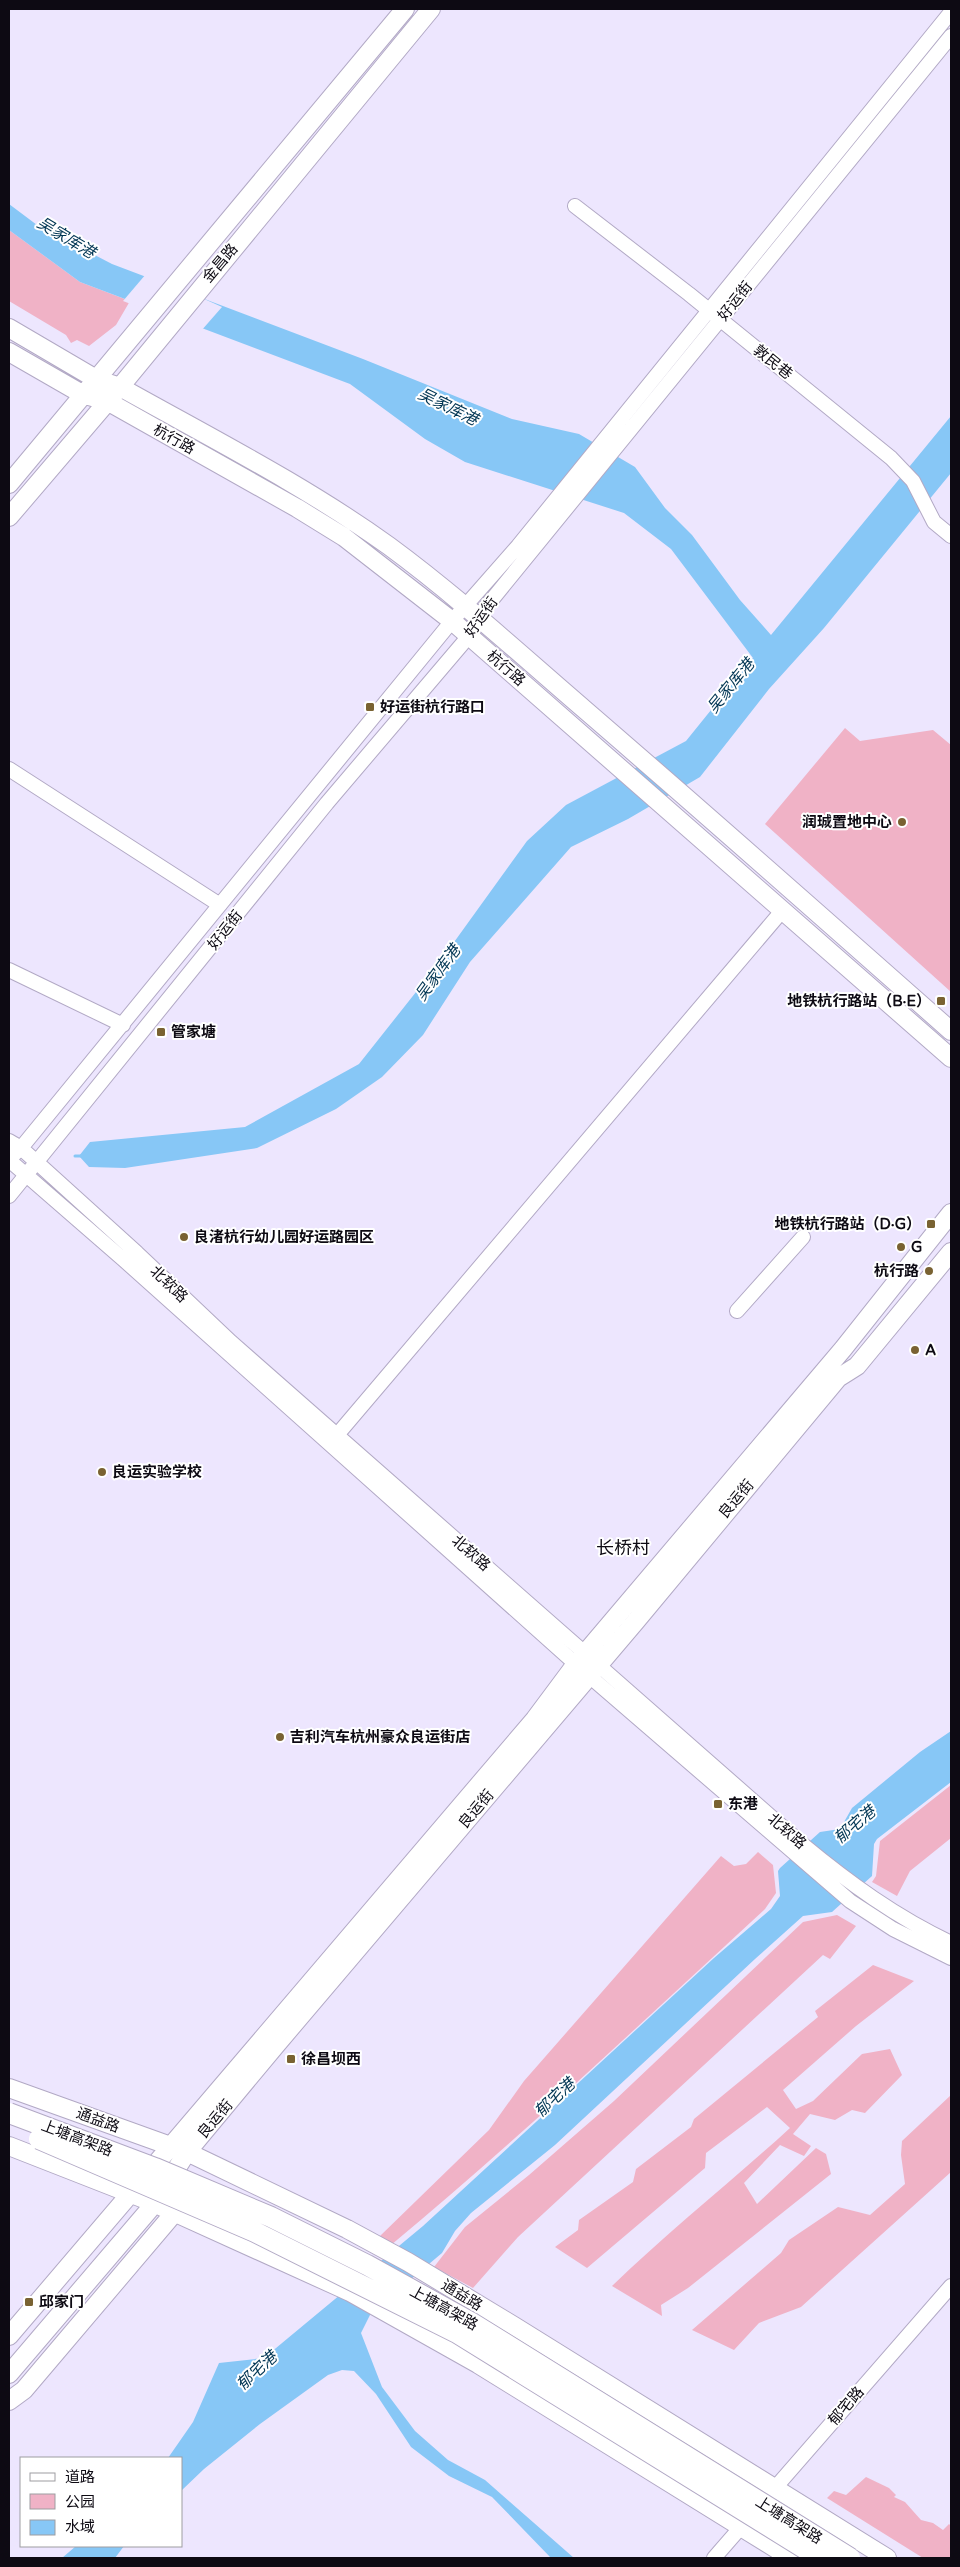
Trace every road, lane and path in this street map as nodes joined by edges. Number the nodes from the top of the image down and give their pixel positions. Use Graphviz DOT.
graph roads {
  1 [pos="405,9"];
  2 [pos="431,9"];
  3 [pos="951,12"];
  4 [pos="951,36"];
  5 [pos="575,206"];
  6 [pos="715,315"];
  7 [pos="9,328"];
  8 [pos="9,352"];
  9 [pos="96,379"];
  10 [pos="120,387"];
  11 [pos="82,394"];
  12 [pos="107,402"];
  13 [pos="590,468"];
  14 [pos="9,484"];
  15 [pos="9,517"];
  16 [pos="951,536"];
  17 [pos="471,613"];
  18 [pos="452,621"];
  19 [pos="469,636"];
  20 [pos="9,769"];
  21 [pos="220,905"];
  22 [pos="782,911"];
  23 [pos="9,970"];
  24 [pos="122,1025"];
  25 [pos="951,1031"];
  26 [pos="951,1058"];
  27 [pos="15,1145"];
  28 [pos="9,1160"];
  29 [pos="36,1162"];
  30 [pos="26,1175"];
  31 [pos="9,1196"];
  32 [pos="951,1214"];
  33 [pos="803,1237"];
  34 [pos="951,1252"];
  35 [pos="737,1311"];
  36 [pos="337,1434"];
  37 [pos="587,1665"];
  38 [pos="797,1849"];
  39 [pos="951,1943"];
  40 [pos="951,1958"];
  41 [pos="9,2088"];
  42 [pos="9,2113"];
  43 [pos="9,2127"];
  44 [pos="9,2146"];
  45 [pos="179,2149"];
  46 [pos="131,2194"];
  47 [pos="155,2204"];
  48 [pos="175,2212"];
  49 [pos="951,2286"];
  50 [pos="9,2336"];
  51 [pos="9,2374"];
  52 [pos="9,2401"];
  53 [pos="774,2489"];
  54 [pos="740,2527"];
  55 [pos="714,2558"];
  56 [pos="791,2558"];
  57 [pos="820,2558"];
  58 [pos="850,2558"];
  59 [pos="886,2558"];
  1 -- 9 [label="main road, 金昌路"];
  2 -- 10 [label="main road, 金昌路"];
  3 -- 6 [label="street, 好运街"];
  4 -- 6 [label="street, 好运街"];
  5 -- 6 [label="street, 敦民巷"];
  6 -- 13 [label="street, 好运街"];
  6 -- 16 [label="street, 敦民巷"];
  7 -- 9 [label="main road, 杭行路"];
  8 -- 11 [label="main road, 杭行路"];
  9 -- 10 [label="main road, 杭行路"];
  9 -- 11 [label="main road, 金昌路"];
  10 -- 12 [label="main road, 金昌路"];
  10 -- 17 [label="main road, 杭行路"];
  11 -- 12 [label="main road, 杭行路"];
  11 -- 14 [label="main road, 金昌路"];
  12 -- 15 [label="main road, 金昌路"];
  12 -- 18 [label="main road, 杭行路"];
  13 -- 17 [label="street, 好运街"];
  13 -- 17 [label="street, 好运街"];
  17 -- 18 [label="street, 好运街"];
  17 -- 19 [label="street, 好运街"];
  17 -- 25 [label="main road, 杭行路"];
  18 -- 19 [label="main road, 杭行路"];
  18 -- 21 [label="street, 好运街"];
  19 -- 22 [label="main road, 杭行路"];
  19 -- 29 [label="street, 好运街"];
  20 -- 21 [label="street"];
  21 -- 24 [label="street, 好运街"];
  22 -- 26 [label="main road, 杭行路"];
  22 -- 36 [label="street"];
  23 -- 24 [label="street"];
  24 -- 27 [label="street, 好运街"];
  27 -- 28 [label="street, 好运街"];
  27 -- 29 [label="street, 北软路"];
  28 -- 30 [label="street, 北软路"];
  29 -- 30 [label="street, 好运街"];
  29 -- 36 [label="street, 北软路"];
  30 -- 31 [label="street, 好运街"];
  30 -- 37 [label="street, 北软路"];
  32 -- 37 [label="main road, 良运街"];
  33 -- 35 [label="street"];
  34 -- 37 [label="main road, 良运街"];
  36 -- 37 [label="street, 北软路"];
  37 -- 38 [label="street, 北软路"];
  37 -- 45 [label="main road, 良运街"];
  38 -- 39 [label="street, 北软路"];
  38 -- 40 [label="street, 北软路"];
  41 -- 45 [label="main road, 通益路"];
  42 -- 58 [label="highway, 上塘高架路, bridge"];
  43 -- 57 [label="highway, 上塘高架路, bridge"];
  44 -- 46 [label="main road"];
  45 -- 46 [label="main road, 良运街"];
  45 -- 47 [label="main road, 良运街"];
  45 -- 53 [label="main road, 通益路"];
  46 -- 47 [label="main road"];
  46 -- 50 [label="main road, 良运街"];
  47 -- 48 [label="main road"];
  47 -- 51 [label="main road, 良运街"];
  48 -- 52 [label="main road"];
  48 -- 54 [label="main road"];
  49 -- 53 [label="street, 郁宅路"];
  53 -- 54 [label="street, 郁宅路"];
  53 -- 59 [label="main road, 通益路"];
  54 -- 55 [label="street, 郁宅路"];
  54 -- 56 [label="main road"];
}
